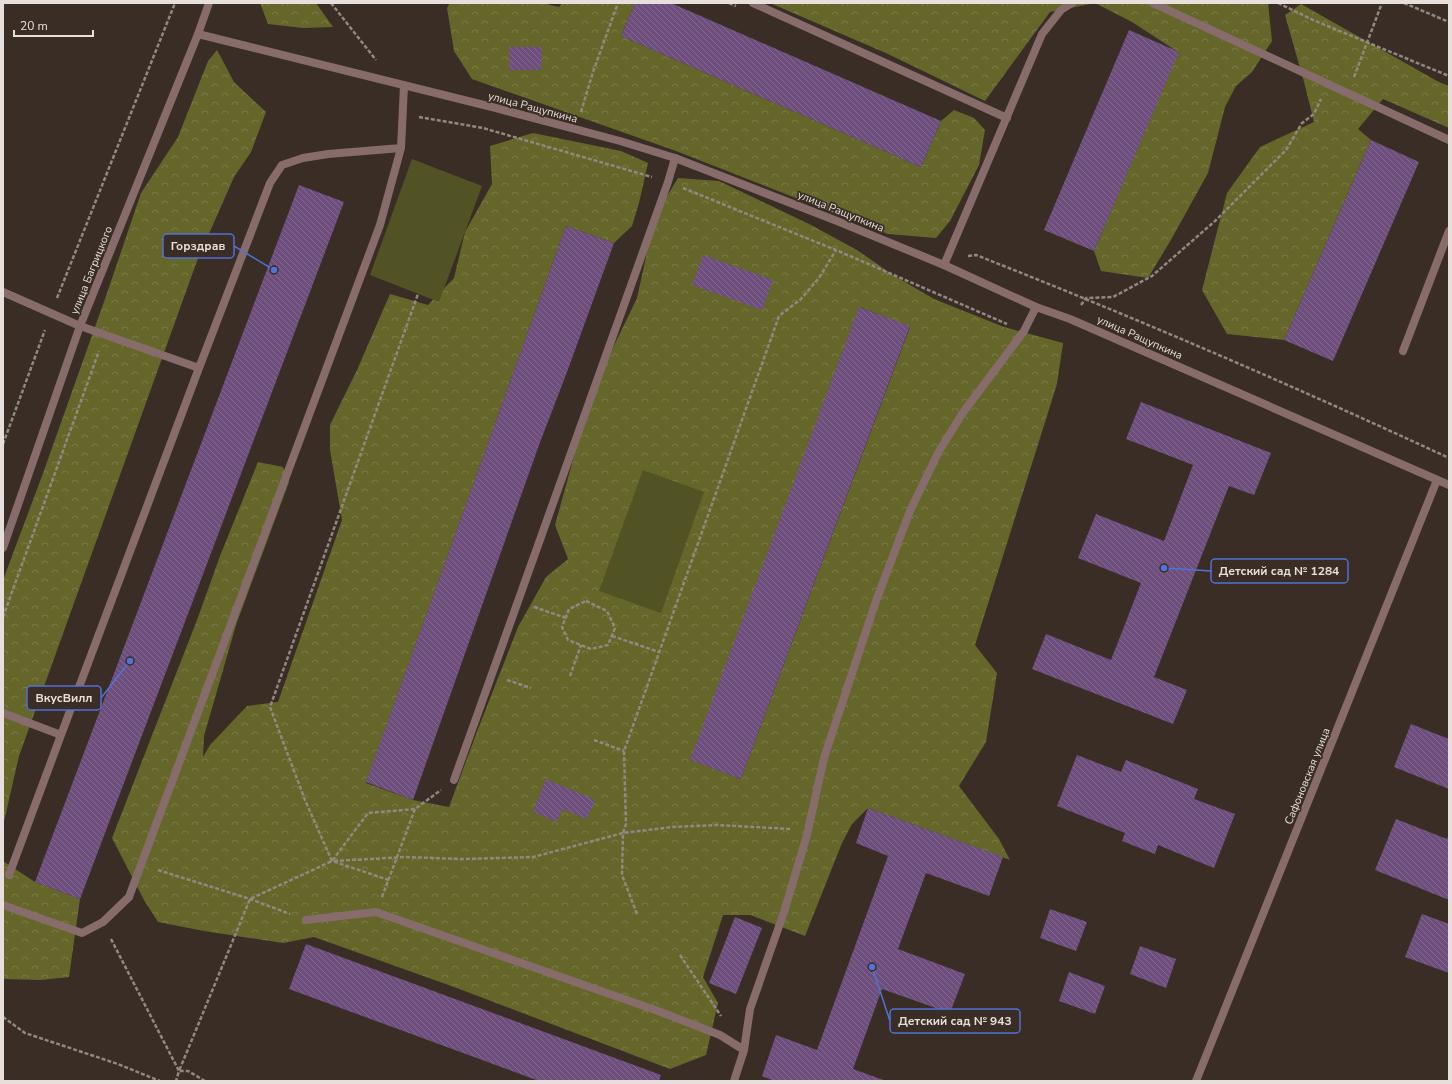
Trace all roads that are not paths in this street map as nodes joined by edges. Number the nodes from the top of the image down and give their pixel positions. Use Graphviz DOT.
graph roads {
  1 [pos="209,3"];
  2 [pos="753,3"];
  3 [pos="1072,3"];
  4 [pos="1153,3"];
  5 [pos="198,34"];
  6 [pos="404,86"];
  7 [pos="1007,118"];
  8 [pos="1449,140"];
  9 [pos="401,148"];
  10 [pos="675,158"];
  11 [pos="1449,231"];
  12 [pos="944,265"];
  13 [pos="3,292"];
  14 [pos="1036,307"];
  15 [pos="80,326"];
  16 [pos="1403,351"];
  17 [pos="199,368"];
  18 [pos="1437,480"];
  19 [pos="1449,485"];
  20 [pos="3,548"];
  21 [pos="3,713"];
  22 [pos="60,735"];
  23 [pos="454,780"];
  24 [pos="9,875"];
  25 [pos="3,905"];
  26 [pos="306,920"];
  27 [pos="744,1050"];
  28 [pos="734,1081"];
  29 [pos="1196,1081"];
  1 -- 5 [label="street, улица Багрицкого"];
  2 -- 7 [label="street"];
  3 -- 7 [label="street"];
  4 -- 8 [label="street"];
  5 -- 6 [label="street, улица Ращупкина"];
  5 -- 15 [label="street, улица Багрицкого"];
  6 -- 9 [label="street"];
  6 -- 10 [label="street, улица Ращупкина"];
  7 -- 12 [label="street"];
  9 -- 17 [label="street"];
  9 -- 25 [label="street"];
  10 -- 12 [label="street, улица Ращупкина"];
  10 -- 23 [label="street"];
  11 -- 16 [label="street"];
  12 -- 14 [label="street, улица Ращупкина"];
  13 -- 15 [label="street"];
  14 -- 18 [label="street, улица Ращупкина"];
  14 -- 27 [label="street"];
  15 -- 17 [label="street"];
  15 -- 20 [label="street, улица Багрицкого"];
  17 -- 22 [label="street"];
  18 -- 19 [label="street, улица Ращупкина"];
  18 -- 29 [label="street, Сафоновская улица"];
  21 -- 22 [label="street"];
  22 -- 24 [label="street"];
  26 -- 27 [label="street"];
  27 -- 28 [label="street"];
}
